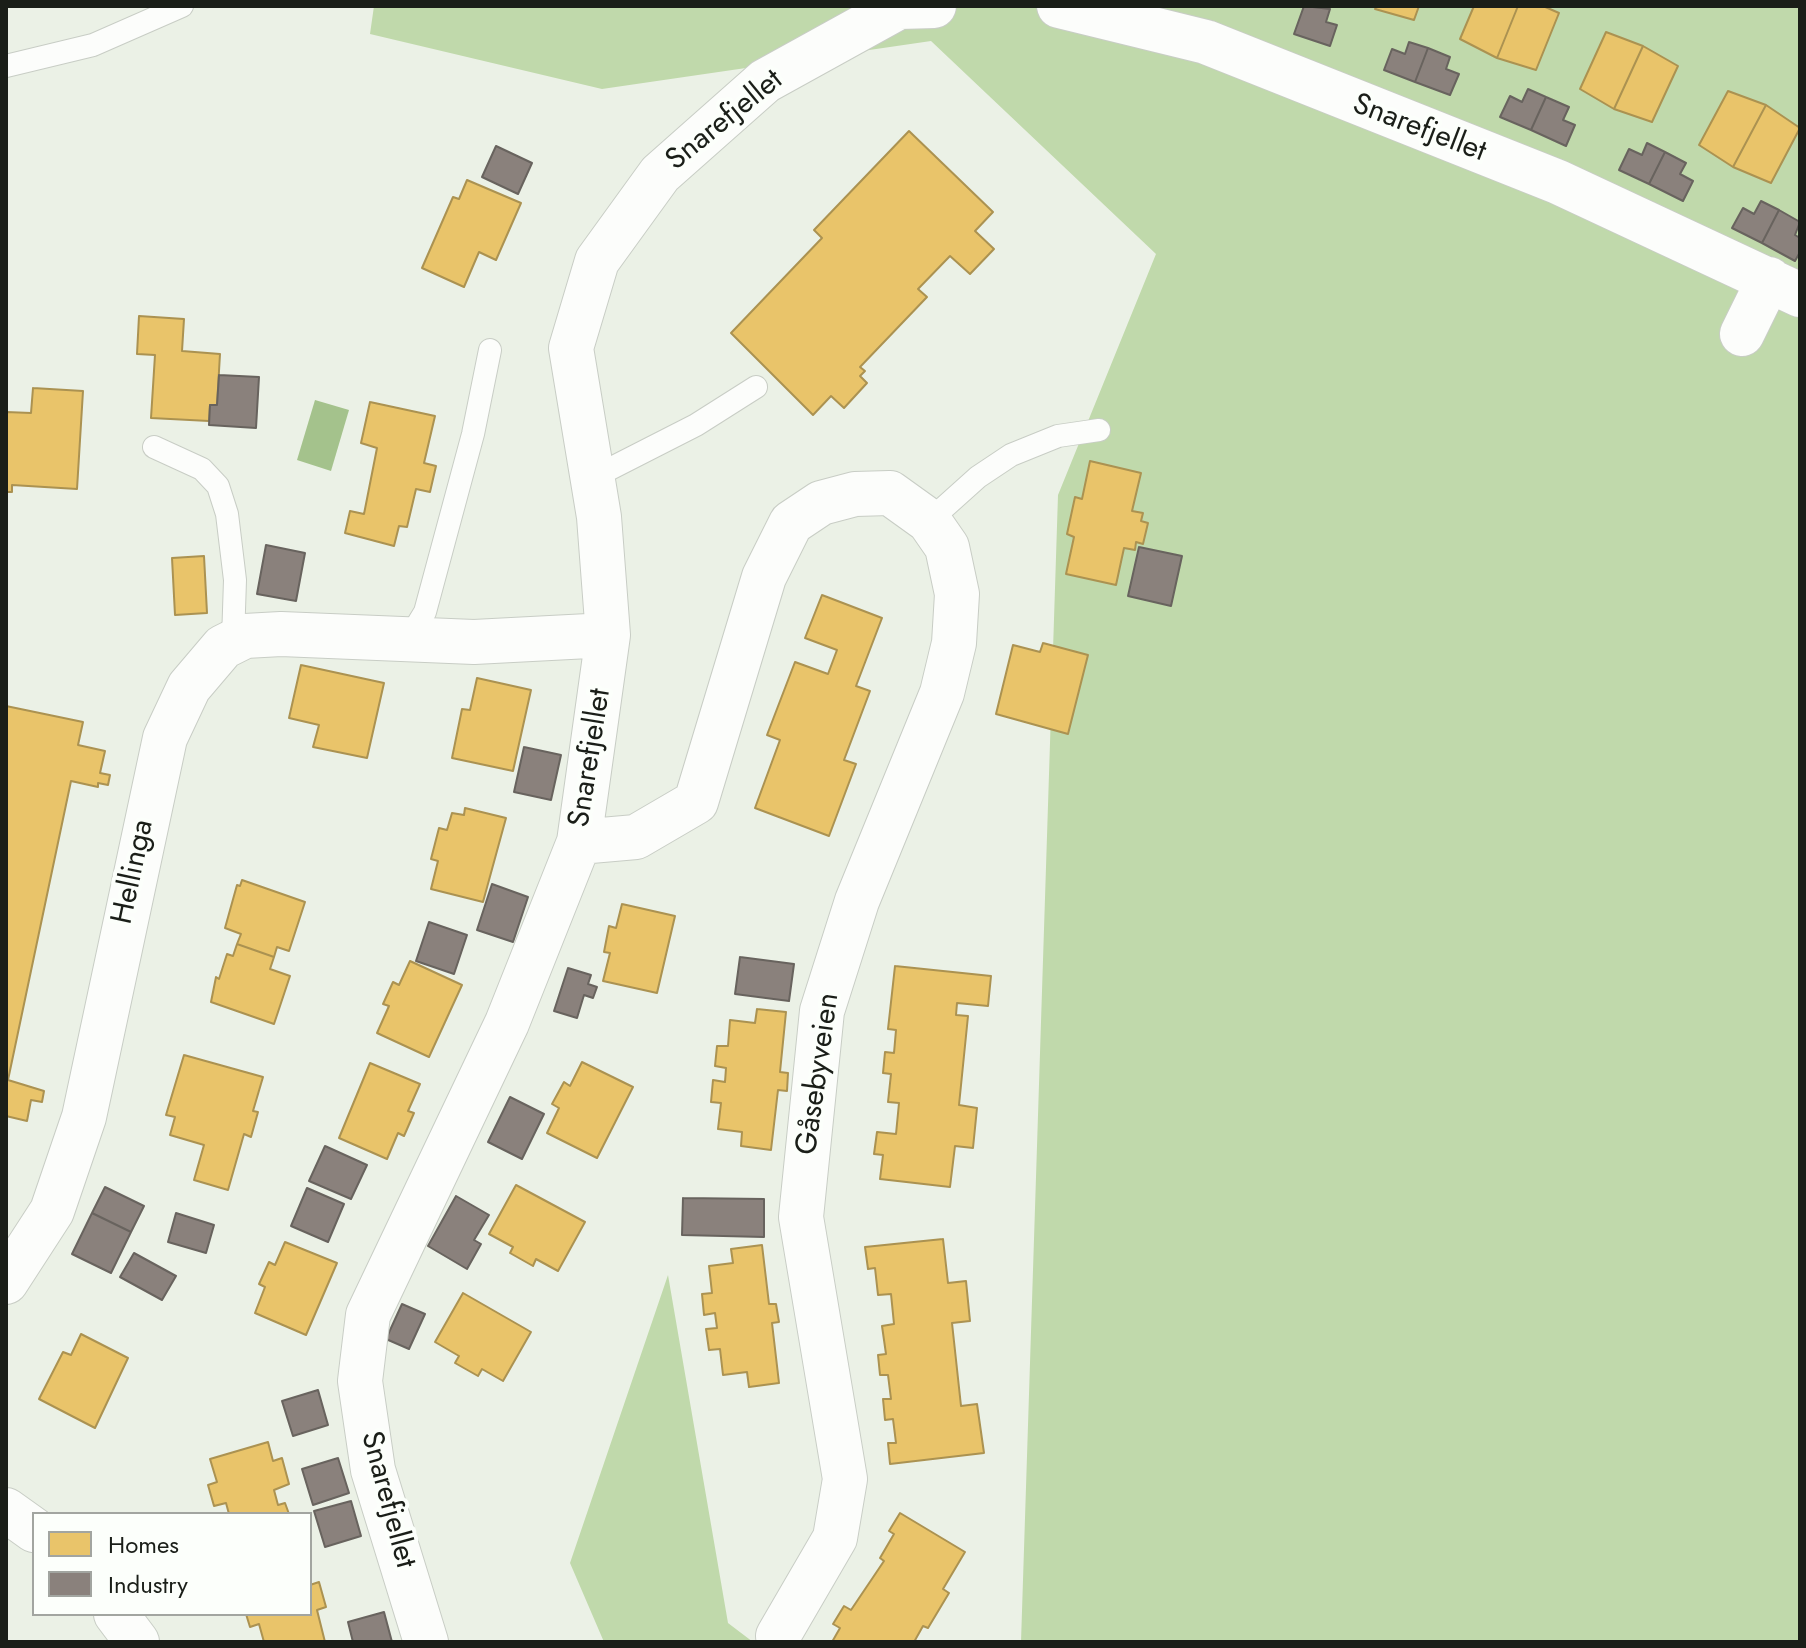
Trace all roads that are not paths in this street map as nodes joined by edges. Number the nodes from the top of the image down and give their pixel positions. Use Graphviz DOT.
graph roads {
  1 [pos="182,6"];
  2 [pos="934,6"];
  3 [pos="1059,6"];
  4 [pos="6,66"];
  5 [pos="1785,287"];
  6 [pos="1742,334"];
  7 [pos="490,350"];
  8 [pos="756,387"];
  9 [pos="1099,430"];
  10 [pos="154,447"];
  11 [pos="592,478"];
  12 [pos="929,521"];
  13 [pos="608,635"];
  14 [pos="233,640"];
  15 [pos="408,640"];
  16 [pos="579,842"];
  17 [pos="6,1282"];
  18 [pos="6,1510"];
  19 [pos="32,1529"];
  20 [pos="118,1616"];
  21 [pos="778,1636"];
  22 [pos="137,1642"];
  23 [pos="426,1642"];
  1 -- 4 [label="lane"];
  2 -- 11 [label="street, Snarefjellet"];
  3 -- 5 [label="street, Snarefjellet"];
  5 -- 6 [label="street, Snarefjellet"];
  7 -- 15 [label="lane"];
  8 -- 11 [label="lane"];
  9 -- 12 [label="lane"];
  10 -- 14 [label="lane"];
  11 -- 13 [label="street, Snarefjellet"];
  12 -- 16 [label="street, Gåsebyveien"];
  12 -- 21 [label="street, Gåsebyveien"];
  13 -- 15 [label="street"];
  13 -- 16 [label="street, Snarefjellet"];
  14 -- 15 [label="street"];
  14 -- 17 [label="street, Hellinga"];
  16 -- 23 [label="street, Snarefjellet"];
  18 -- 19 [label="street"];
  20 -- 22 [label="street"];
}
